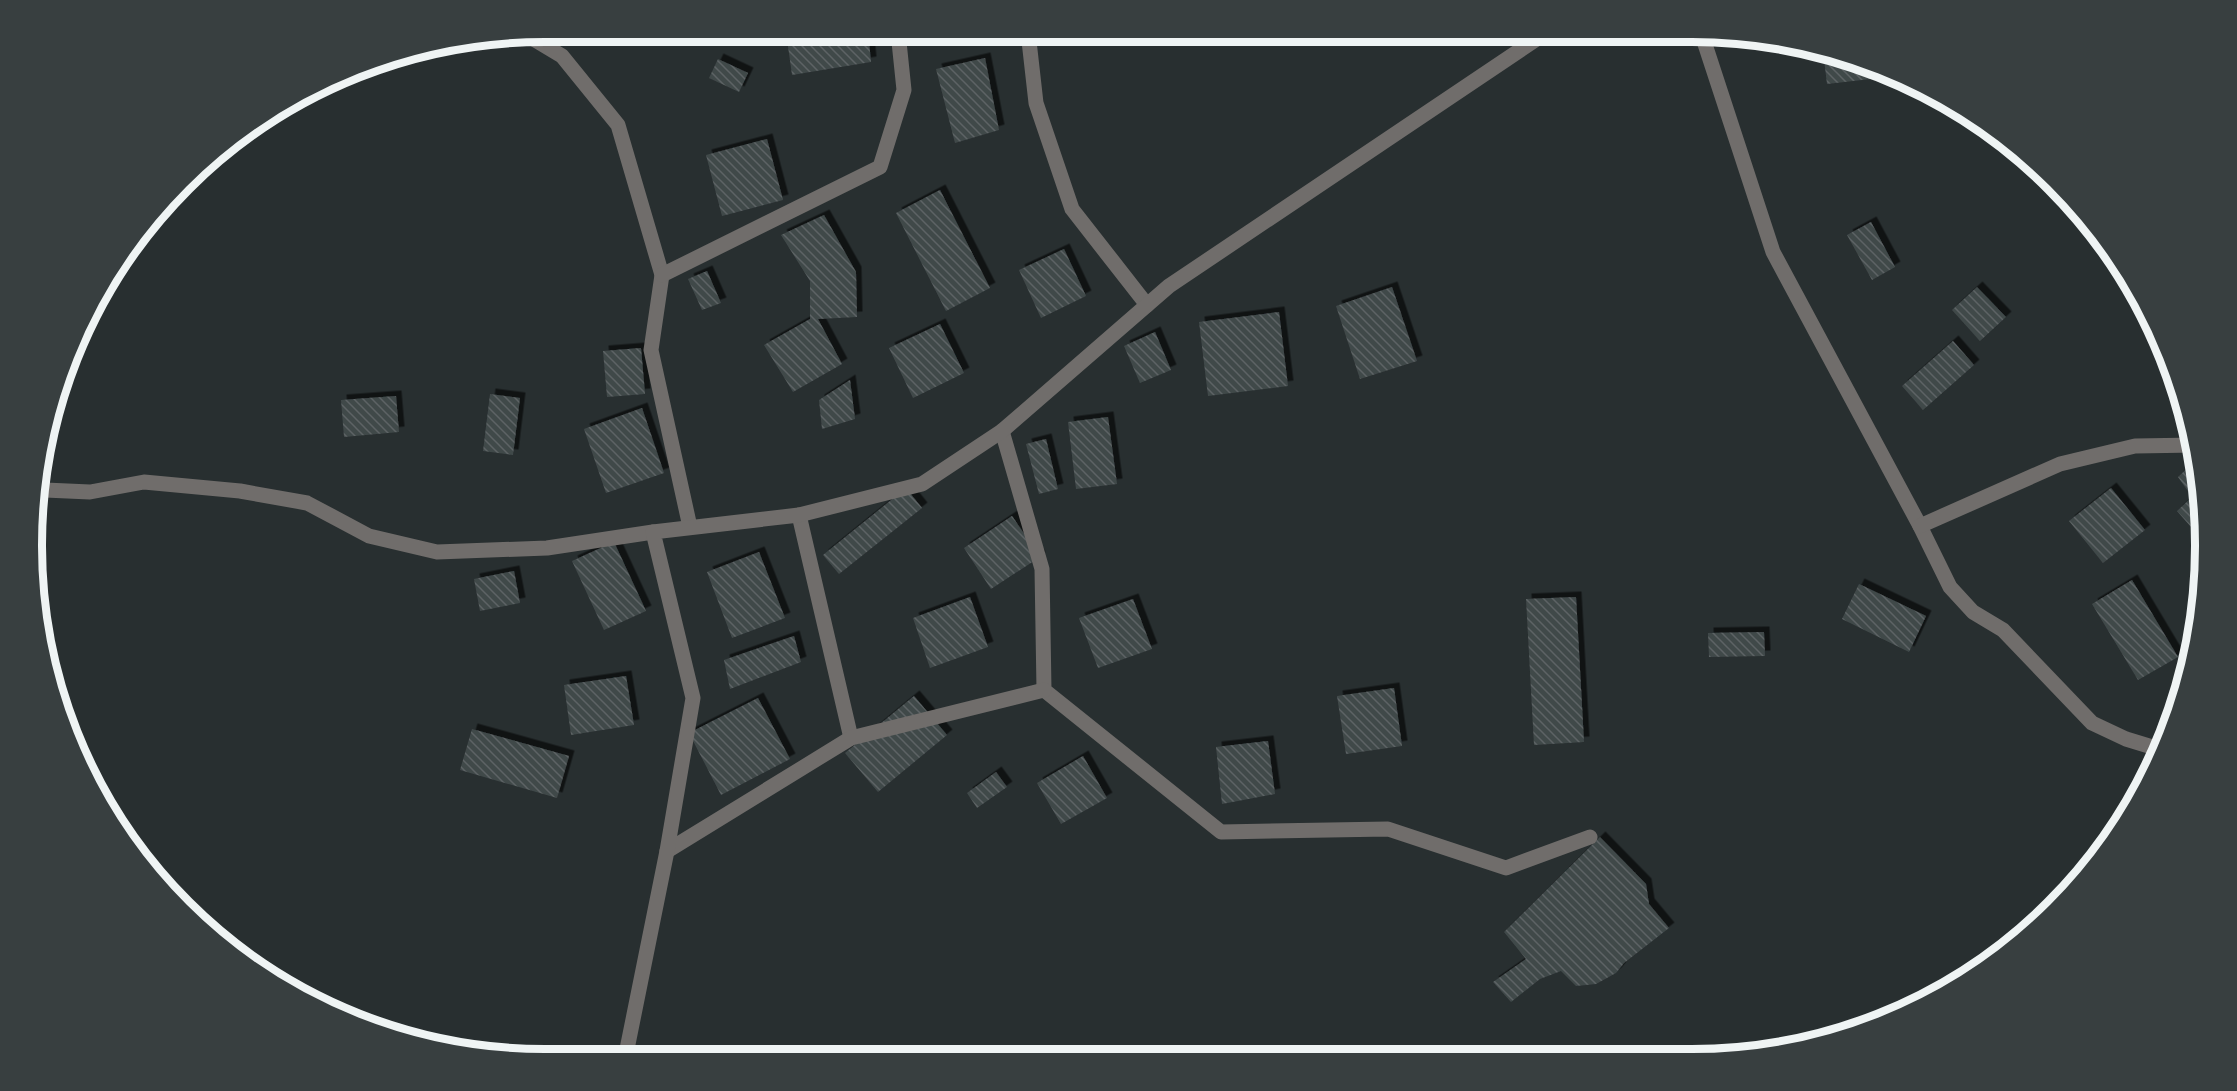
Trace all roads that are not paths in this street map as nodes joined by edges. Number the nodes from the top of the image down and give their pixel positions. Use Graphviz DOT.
graph roads {
  1 [pos="538,42"];
  2 [pos="899,42"];
  3 [pos="1029,42"];
  4 [pos="1532,42"];
  5 [pos="1704,42"];
  6 [pos="662,275"];
  7 [pos="1147,305"];
  8 [pos="1002,432"];
  9 [pos="2185,445"];
  10 [pos="45,490"];
  11 [pos="800,515"];
  12 [pos="1920,526"];
  13 [pos="690,527"];
  14 [pos="653,532"];
  15 [pos="1044,690"];
  16 [pos="851,738"];
  17 [pos="2153,747"];
  18 [pos="1590,837"];
  19 [pos="667,851"];
  20 [pos="627,1049"];
  1 -- 6 [label="street"];
  2 -- 6 [label="street"];
  3 -- 7 [label="street"];
  4 -- 7 [label="street"];
  5 -- 12 [label="street"];
  6 -- 13 [label="street"];
  7 -- 8 [label="street"];
  8 -- 11 [label="street"];
  8 -- 15 [label="street"];
  9 -- 12 [label="street"];
  10 -- 14 [label="street"];
  11 -- 13 [label="street"];
  11 -- 16 [label="street"];
  12 -- 17 [label="street"];
  13 -- 14 [label="street"];
  14 -- 19 [label="street"];
  15 -- 16 [label="street"];
  15 -- 18 [label="street"];
  16 -- 19 [label="street"];
  19 -- 20 [label="street"];
}
